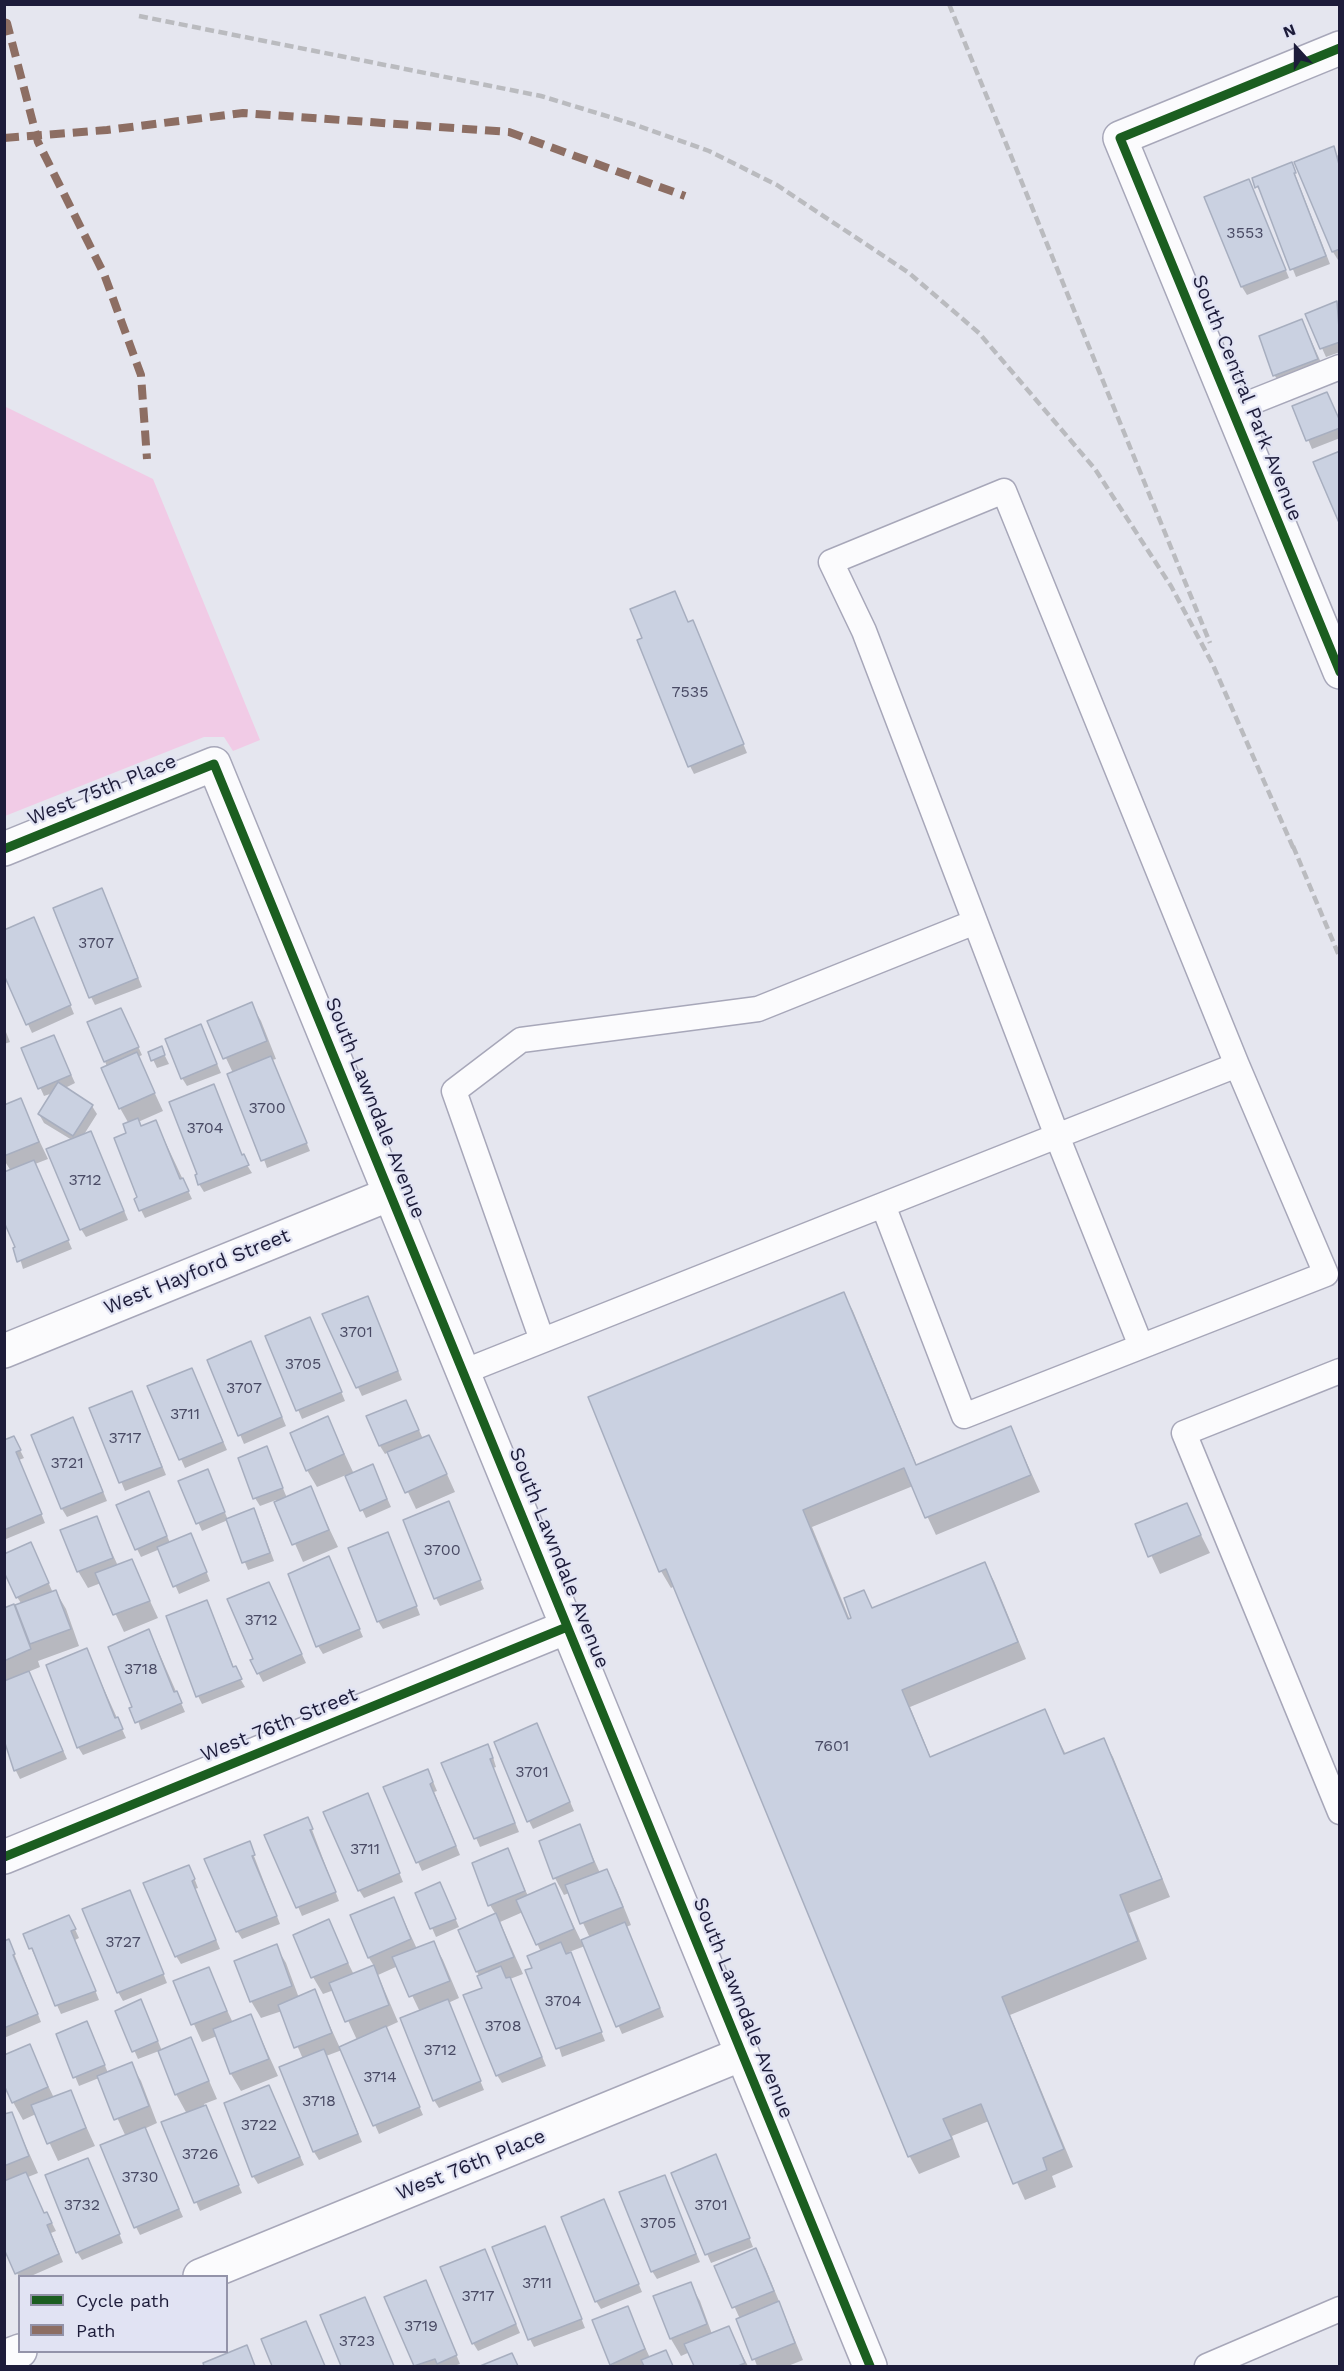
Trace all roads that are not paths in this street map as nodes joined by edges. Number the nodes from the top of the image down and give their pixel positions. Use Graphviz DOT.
graph roads {
  1 [pos="1340,48"];
  2 [pos="1340,367"];
  3 [pos="1232,410"];
  4 [pos="1337,658"];
  5 [pos="214,764"];
  6 [pos="4,849"];
  7 [pos="975,922"];
  8 [pos="1237,1065"];
  9 [pos="1057,1136"];
  10 [pos="390,1194"];
  11 [pos="883,1205"];
  12 [pos="542,1340"];
  13 [pos="1141,1346"];
  14 [pos="4,1351"];
  15 [pos="1340,1371"];
  16 [pos="463,1372"];
  17 [pos="567,1627"];
  18 [pos="1339,1808"];
  19 [pos="4,1857"];
  20 [pos="742,2054"];
  21 [pos="205,2275"];
  22 [pos="1340,2309"];
  23 [pos="870,2367"];
  24 [pos="1207,2367"];
  1 -- 3 [label="street, South Central Park Avenue"];
  2 -- 3 [label="lane"];
  3 -- 4 [label="street, South Central Park Avenue"];
  5 -- 6 [label="street, West 75th Place"];
  5 -- 10 [label="street, South Lawndale Avenue"];
  7 -- 8 [label="lane"];
  7 -- 9 [label="lane"];
  7 -- 12 [label="lane"];
  8 -- 9 [label="lane"];
  8 -- 13 [label="lane"];
  9 -- 11 [label="lane"];
  9 -- 13 [label="lane"];
  10 -- 14 [label="street, West Hayford Street"];
  10 -- 16 [label="street, South Lawndale Avenue"];
  11 -- 12 [label="lane"];
  11 -- 13 [label="lane"];
  12 -- 16 [label="lane"];
  15 -- 18 [label="lane"];
  16 -- 17 [label="street, South Lawndale Avenue"];
  17 -- 19 [label="street, West 76th Street"];
  17 -- 20 [label="street, South Lawndale Avenue"];
  20 -- 21 [label="street, West 76th Place"];
  20 -- 23 [label="street, South Lawndale Avenue"];
  22 -- 24 [label="lane"];
}
